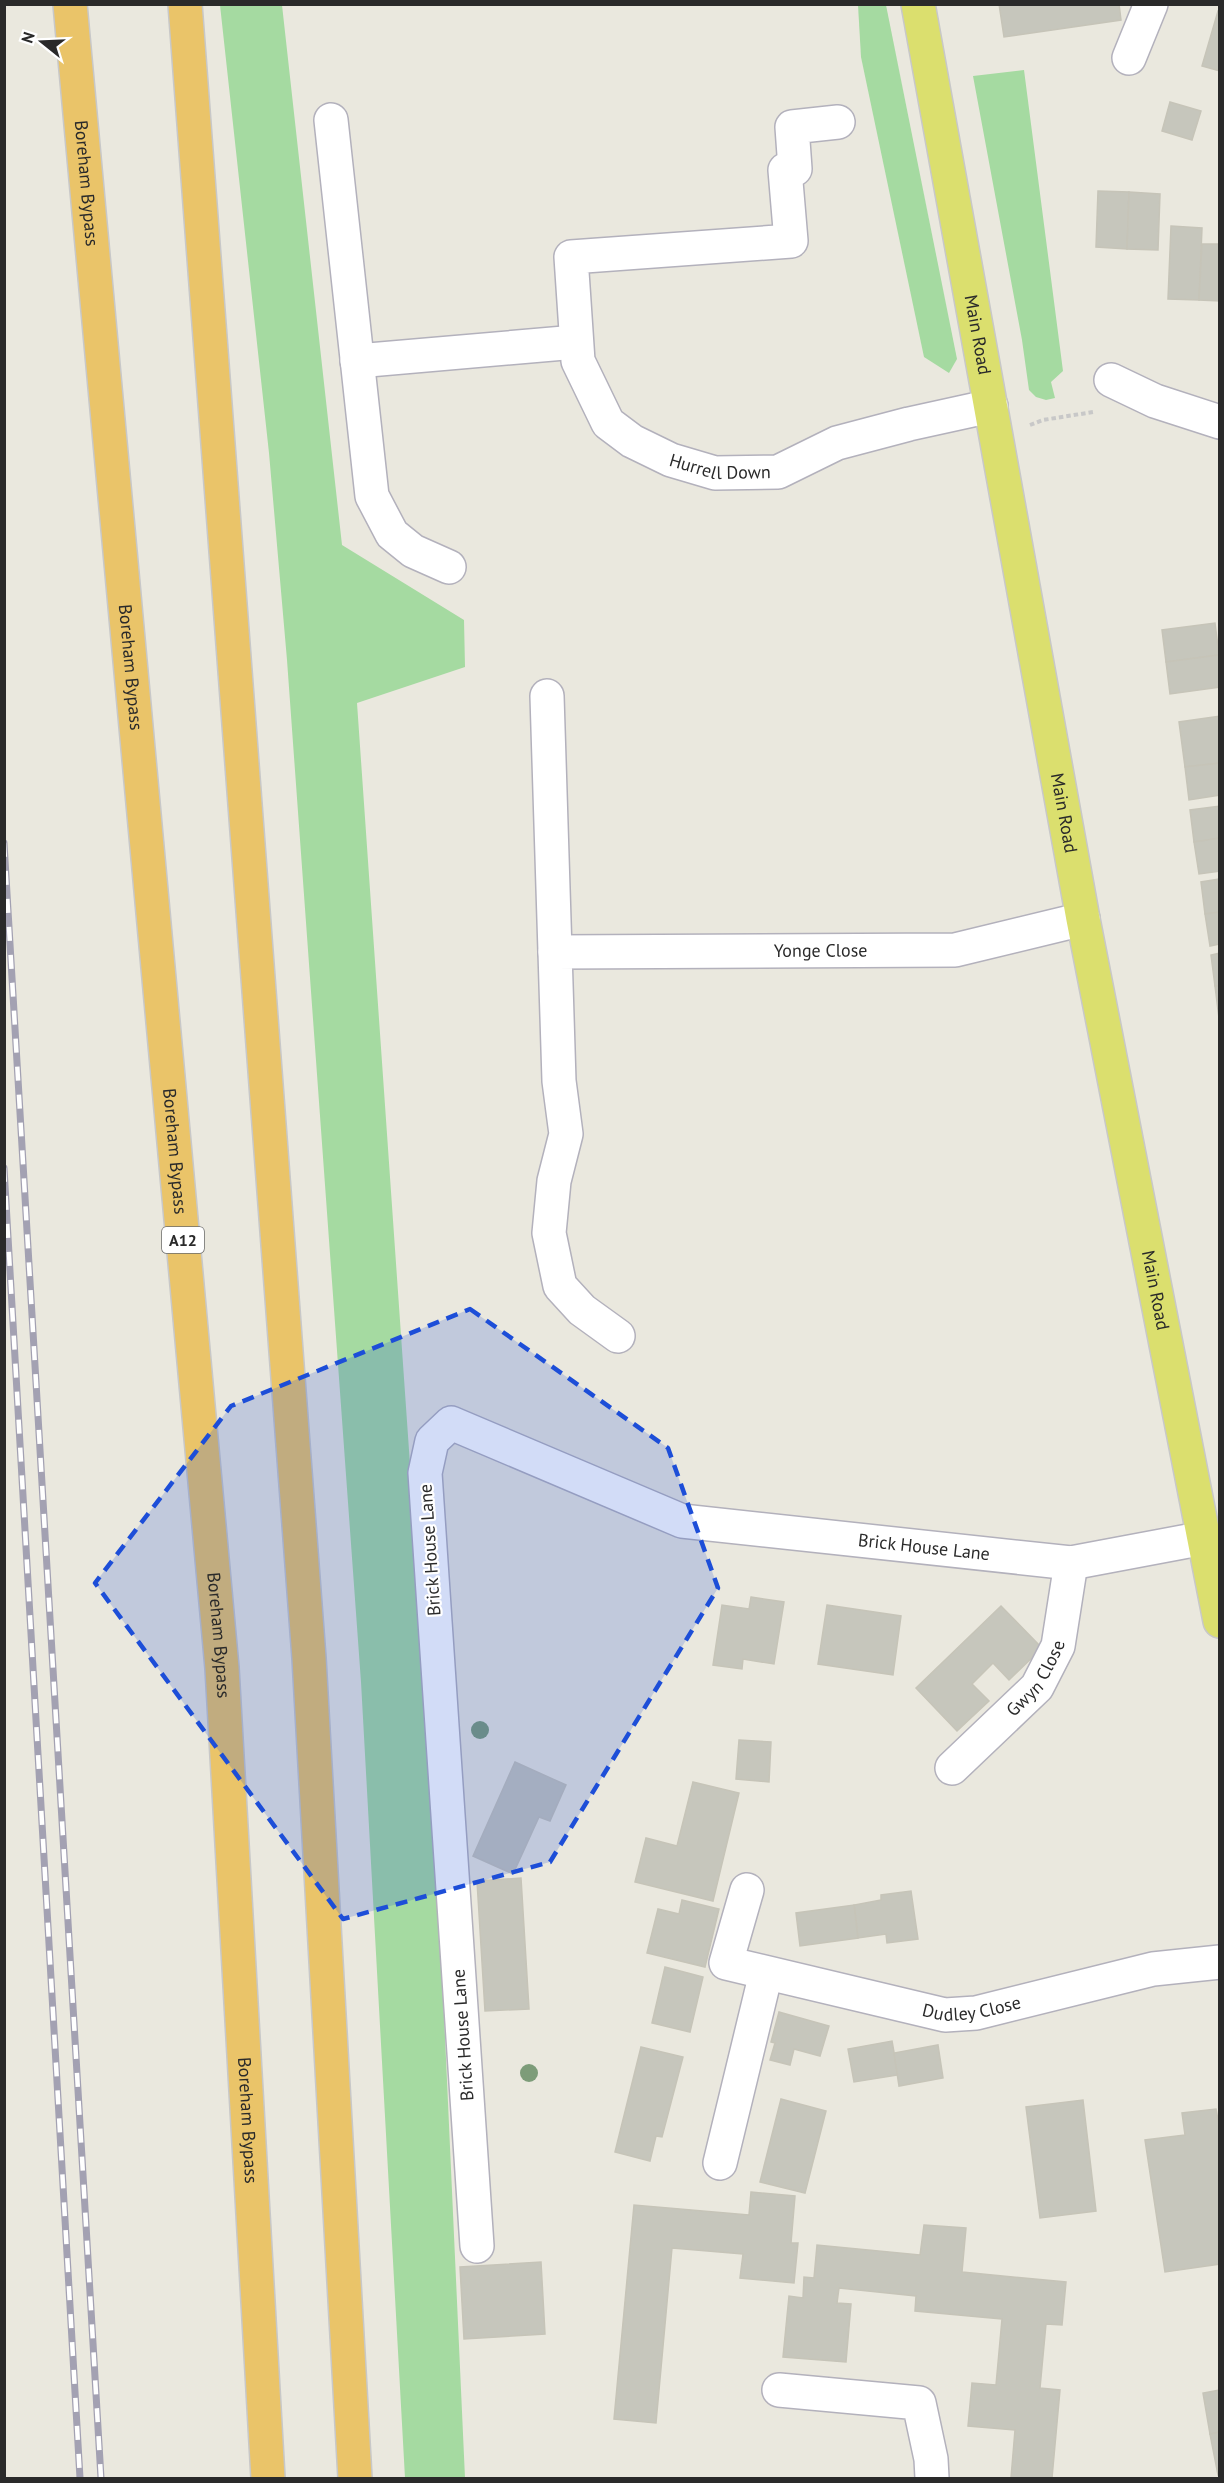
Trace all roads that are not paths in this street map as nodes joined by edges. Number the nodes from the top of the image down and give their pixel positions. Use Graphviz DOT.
graph roads {
  1 [pos="70,4"];
  2 [pos="185,4"];
  3 [pos="918,4"];
  4 [pos="1151,4"];
  5 [pos="1129,58"];
  6 [pos="331,120"];
  7 [pos="838,122"];
  8 [pos="576,342"];
  9 [pos="357,361"];
  10 [pos="1111,380"];
  11 [pos="991,406"];
  12 [pos="1220,422"];
  13 [pos="449,567"];
  14 [pos="547,696"];
  15 [pos="1083,919"];
  16 [pos="555,952"];
  17 [pos="618,1336"];
  18 [pos="1204,1538"];
  19 [pos="1071,1563"];
  20 [pos="1220,1621"];
  21 [pos="952,1768"];
  22 [pos="747,1890"];
  23 [pos="1220,1962"];
  24 [pos="766,1973"];
  25 [pos="720,2163"];
  26 [pos="477,2246"];
  27 [pos="779,2390"];
  28 [pos="268,2478"];
  29 [pos="355,2478"];
  30 [pos="932,2478"];
  1 -- 28 [label="highway, Boreham Bypass / A12"];
  2 -- 29 [label="highway"];
  3 -- 11 [label="main road, Main Road"];
  4 -- 5 [label="street"];
  6 -- 9 [label="street"];
  7 -- 8 [label="street, Hurrell Down"];
  8 -- 9 [label="street"];
  8 -- 11 [label="street, Hurrell Down"];
  9 -- 13 [label="street"];
  10 -- 12 [label="street"];
  11 -- 15 [label="main road, Main Road"];
  14 -- 16 [label="street"];
  15 -- 16 [label="street, Yonge Close"];
  15 -- 18 [label="main road, Main Road"];
  16 -- 17 [label="street"];
  18 -- 19 [label="street, Brick House Lane"];
  18 -- 20 [label="main road, Main Road"];
  19 -- 21 [label="street, Gwyn Close"];
  19 -- 26 [label="street, Brick House Lane"];
  22 -- 24 [label="street, Dudley Close"];
  23 -- 24 [label="street, Dudley Close"];
  24 -- 25 [label="street"];
  27 -- 30 [label="street"];
}
